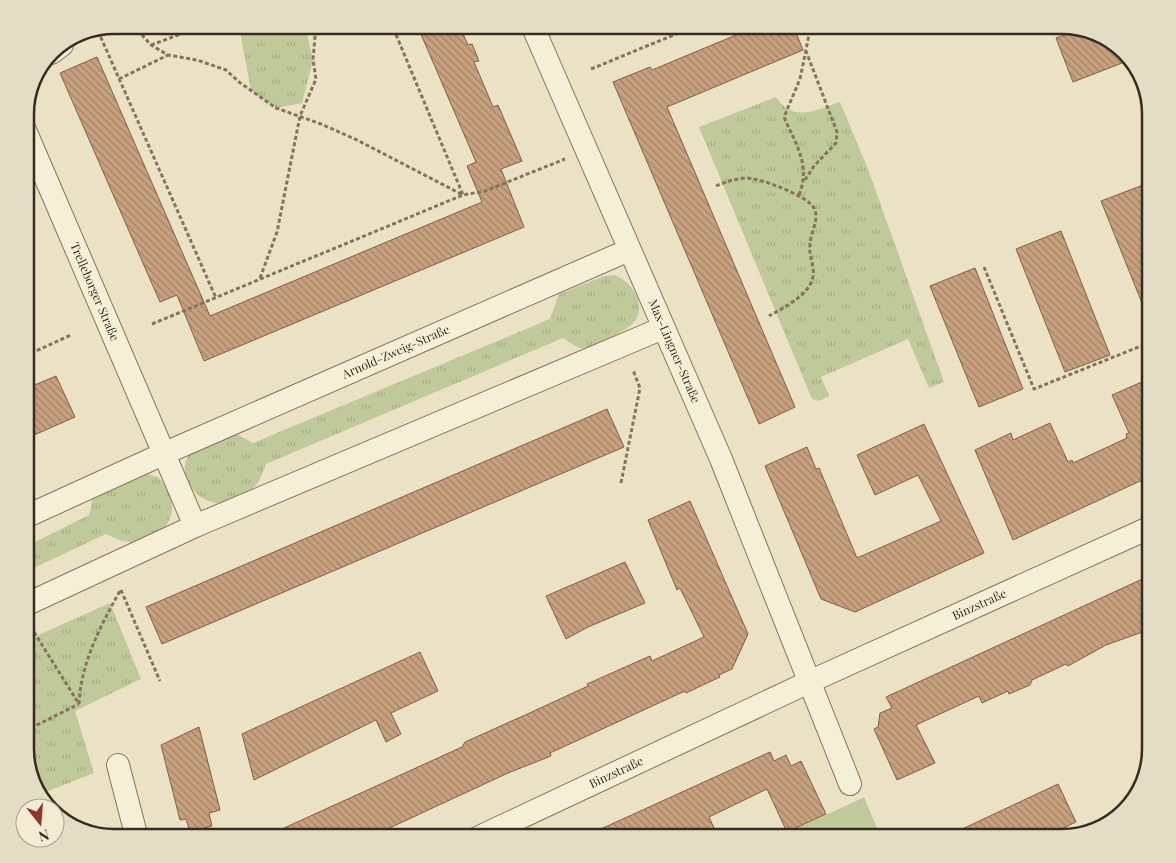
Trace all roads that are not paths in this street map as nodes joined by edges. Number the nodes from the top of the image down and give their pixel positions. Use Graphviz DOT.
graph roads {
  1 [pos="536,34"];
  2 [pos="34,151"];
  3 [pos="629,250"];
  4 [pos="663,328"];
  5 [pos="163,454"];
  6 [pos="34,514"];
  7 [pos="195,526"];
  8 [pos="1142,531"];
  9 [pos="34,601"];
  10 [pos="808,682"];
  11 [pos="118,765"];
  12 [pos="850,784"];
  13 [pos="135,829"];
  14 [pos="496,829"];
  1 -- 3 [label="street, Max-Lingner-Straße"];
  2 -- 5 [label="street, Trelleborger Straße"];
  3 -- 4 [label="street, Max-Lingner-Straße"];
  3 -- 5 [label="street, Arnold-Zweig-Straße"];
  4 -- 7 [label="street"];
  4 -- 10 [label="street, Max-Lingner-Straße"];
  5 -- 6 [label="street, Arnold-Zweig-Straße"];
  5 -- 7 [label="street"];
  7 -- 9 [label="street"];
  8 -- 10 [label="street, Binzstraße"];
  10 -- 12 [label="street"];
  10 -- 14 [label="street, Binzstraße"];
  11 -- 13 [label="street"];
}
